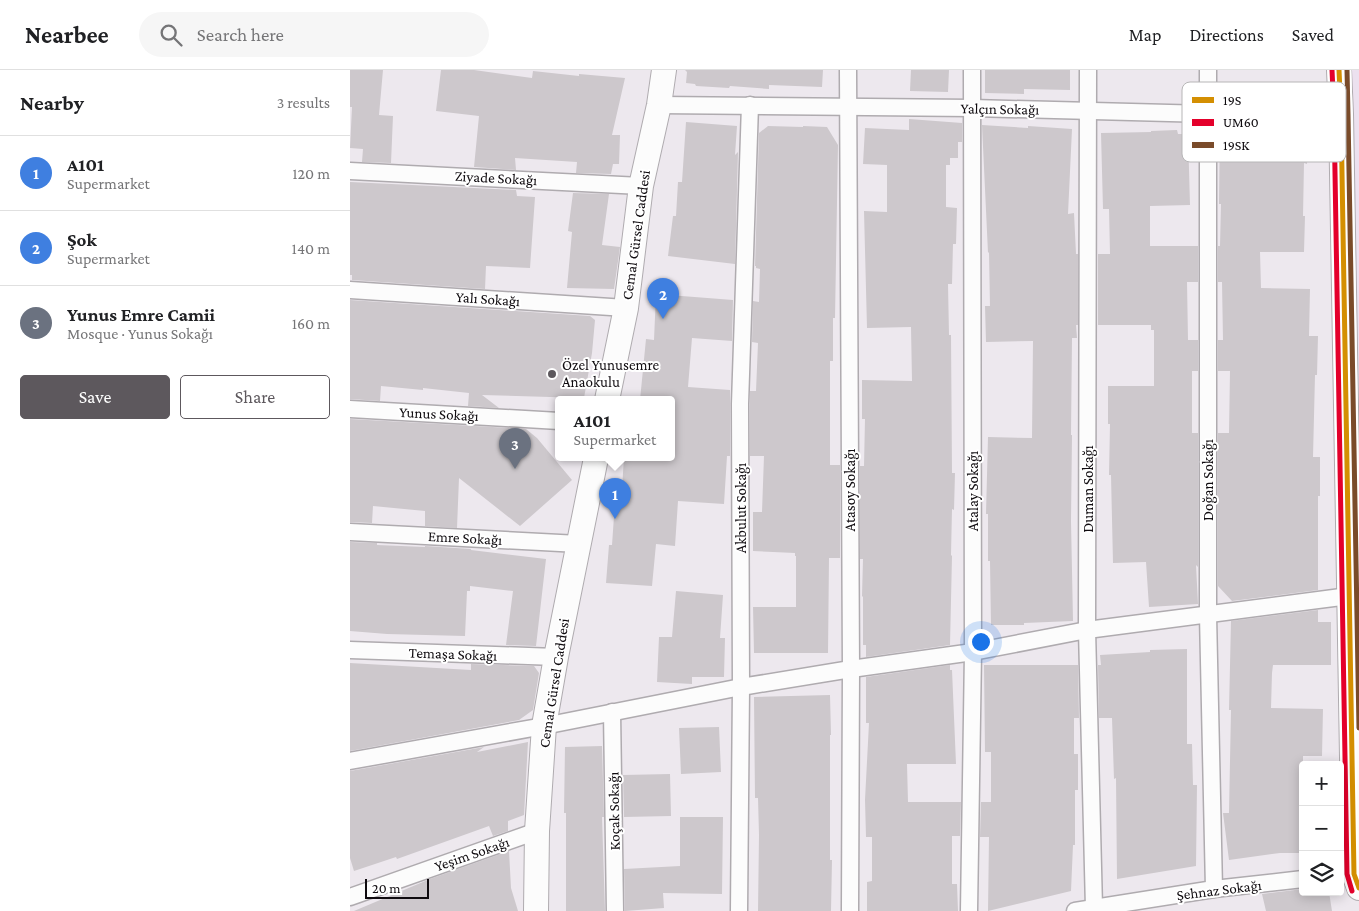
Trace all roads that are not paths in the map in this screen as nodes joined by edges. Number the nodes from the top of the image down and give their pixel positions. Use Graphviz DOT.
graph roads {
  1 [pos="664,70"];
  2 [pos="848,70"];
  3 [pos="972,70"];
  4 [pos="1088,70"];
  5 [pos="659,105"];
  6 [pos="750,105"];
  7 [pos="848,107"];
  8 [pos="972,108"];
  9 [pos="1088,111"];
  10 [pos="1182,113"];
  11 [pos="1208,162"];
  12 [pos="1343,162"];
  13 [pos="350,171"];
  14 [pos="641,186"];
  15 [pos="350,290"];
  16 [pos="626,308"];
  17 [pos="608,396"];
  18 [pos="350,409"];
  19 [pos="555,421"];
  20 [pos="595,461"];
  21 [pos="350,532"];
  22 [pos="579,544"];
  23 [pos="1348,596"];
  24 [pos="1208,615"];
  25 [pos="1087,630"];
  26 [pos="350,650"];
  27 [pos="974,652"];
  28 [pos="556,657"];
  29 [pos="851,669"];
  30 [pos="741,687"];
  31 [pos="612,712"];
  32 [pos="544,726"];
  33 [pos="350,762"];
  34 [pos="537,831"];
  35 [pos="1299,879"];
  36 [pos="1351,879"];
  37 [pos="1214,889"];
  38 [pos="350,897"];
  39 [pos="1094,908"];
  40 [pos="536,911"];
  41 [pos="615,911"];
  42 [pos="739,911"];
  43 [pos="850,911"];
  44 [pos="969,911"];
  45 [pos="1075,911"];
  1 -- 5 [label="street, Cemal Gürsel Caddesi"];
  2 -- 7 [label="street, Atasoy Sokağı"];
  3 -- 8 [label="street, Atalay Sokağı"];
  4 -- 9 [label="street, Duman Sokağı"];
  5 -- 6 [label="street, Yalçın Sokağı"];
  5 -- 14 [label="street, Cemal Gürsel Caddesi"];
  6 -- 7 [label="street, Yalçın Sokağı"];
  6 -- 30 [label="street, Akbulut Sokağı"];
  7 -- 8 [label="street, Yalçın Sokağı"];
  7 -- 29 [label="street, Atasoy Sokağı"];
  8 -- 9 [label="street, Yalçın Sokağı"];
  8 -- 27 [label="street, Atalay Sokağı"];
  9 -- 10 [label="street, Yalçın Sokağı"];
  9 -- 25 [label="street, Duman Sokağı"];
  11 -- 24 [label="street, Doğan Sokağı"];
  12 -- 23 [label="street"];
  13 -- 14 [label="street, Ziyade Sokağı"];
  14 -- 16 [label="street, Cemal Gürsel Caddesi"];
  15 -- 16 [label="street, Yalı Sokağı"];
  16 -- 17 [label="street, Cemal Gürsel Caddesi"];
  18 -- 19 [label="street, Yunus Sokağı"];
  20 -- 22 [label="street, Cemal Gürsel Caddesi"];
  21 -- 22 [label="street, Emre Sokağı"];
  22 -- 28 [label="street, Cemal Gürsel Caddesi"];
  23 -- 24 [label="street"];
  23 -- 36 [label="street"];
  24 -- 25 [label="street"];
  24 -- 37 [label="street, Doğan Sokağı"];
  25 -- 27 [label="street"];
  25 -- 39 [label="street, Duman Sokağı"];
  26 -- 28 [label="street, Temaşa Sokağı"];
  27 -- 29 [label="street"];
  27 -- 44 [label="street, Atalay Sokağı"];
  28 -- 32 [label="street, Cemal Gürsel Caddesi"];
  29 -- 30 [label="street"];
  29 -- 43 [label="street, Atasoy Sokağı"];
  30 -- 31 [label="street"];
  30 -- 42 [label="street, Akbulut Sokağı"];
  31 -- 32 [label="street"];
  31 -- 41 [label="street, Koçak Sokağı"];
  32 -- 33 [label="street"];
  32 -- 34 [label="street, Cemal Gürsel Caddesi"];
  34 -- 38 [label="street, Yeşim Sokağı"];
  34 -- 40 [label="street, Cemal Gürsel Caddesi"];
  35 -- 37 [label="street, Şehnaz Sokağı"];
  37 -- 39 [label="street, Şehnaz Sokağı"];
  39 -- 45 [label="street, Şehnaz Sokağı"];
}
